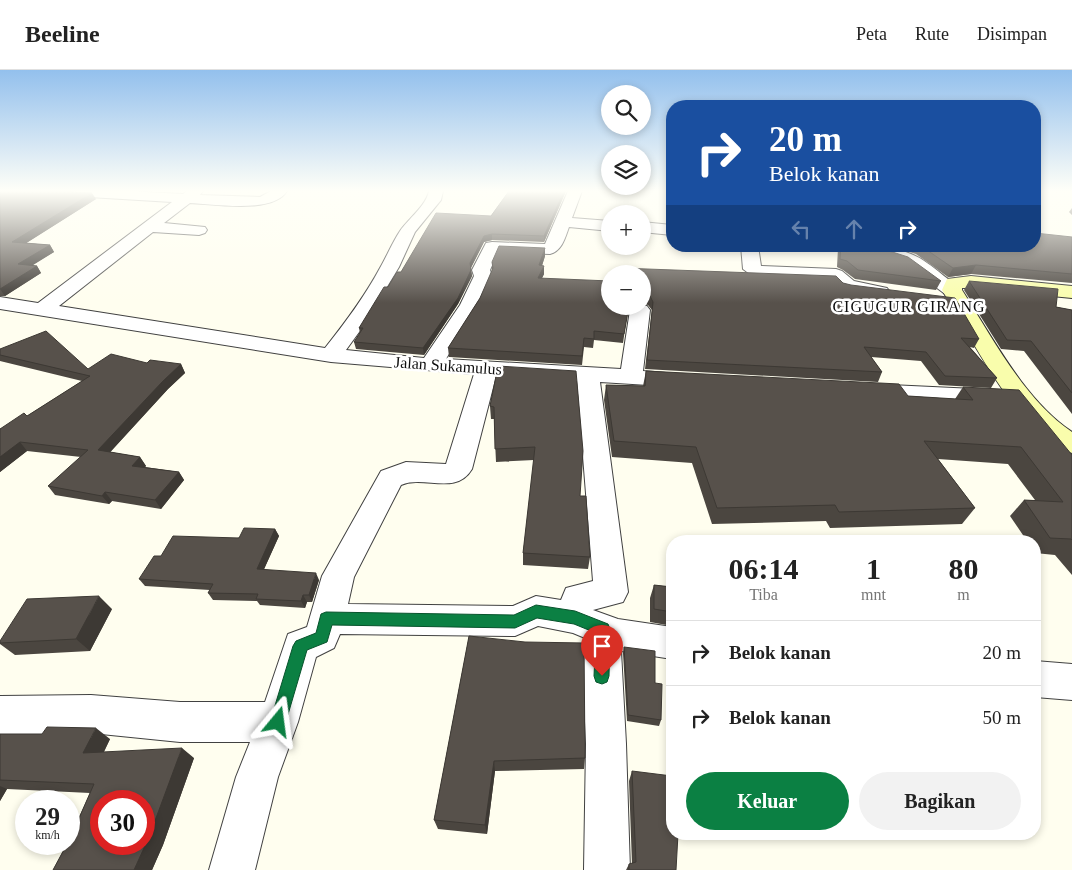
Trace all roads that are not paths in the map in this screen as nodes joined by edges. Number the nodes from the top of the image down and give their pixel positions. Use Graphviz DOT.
graph roads {
  1 [pos="148,228"];
  2 [pos="179,228"];
  3 [pos="410,228"];
  4 [pos="560,228"];
  5 [pos="199,230"];
  6 [pos="749,252"];
  7 [pos="885,252"];
  8 [pos="1072,292"];
  9 [pos="893,293"];
  10 [pos="955,295"];
  11 [pos="930,297"];
  12 [pos="0,303"];
  13 [pos="44,308"];
  14 [pos="639,315"];
  15 [pos="331,355"];
  16 [pos="431,365"];
  17 [pos="487,368"];
  18 [pos="588,375"];
  19 [pos="631,378"];
  20 [pos="700,382"];
  21 [pos="848,390"];
  22 [pos="1020,398"];
  23 [pos="1072,444"];
  24 [pos="326,619"];
  25 [pos="589,623"];
  26 [pos="666,642"];
  27 [pos="1041,679"];
  28 [pos="1072,682"];
  29 [pos="0,716"];
  30 [pos="278,722"];
  31 [pos="232,870"];
  32 [pos="607,870"];
  1 -- 13 [label="street"];
  2 -- 5 [label="street"];
  3 -- 15 [label="street"];
  4 -- 16 [label="street"];
  6 -- 9 [label="street"];
  7 -- 10 [label="street"];
  8 -- 10 [label="street"];
  10 -- 11 [label="street"];
  10 -- 22 [label="street"];
  12 -- 13 [label="street, Jalan Sukamulus"];
  13 -- 15 [label="street, Jalan Sukamulus"];
  14 -- 19 [label="street"];
  15 -- 16 [label="street, Jalan Sukamulus"];
  16 -- 17 [label="street, Jalan Sukamulus"];
  17 -- 18 [label="street, Jalan Sukamulus"];
  17 -- 24 [label="street"];
  18 -- 19 [label="street, Jalan Sukamulus"];
  18 -- 25 [label="street"];
  19 -- 20 [label="street, Jalan Sukamulus"];
  21 -- 22 [label="street"];
  22 -- 23 [label="street"];
  24 -- 25 [label="street"];
  24 -- 30 [label="street"];
  25 -- 26 [label="street"];
  25 -- 32 [label="street"];
  27 -- 28 [label="street"];
  29 -- 30 [label="street"];
  30 -- 31 [label="street"];
}
